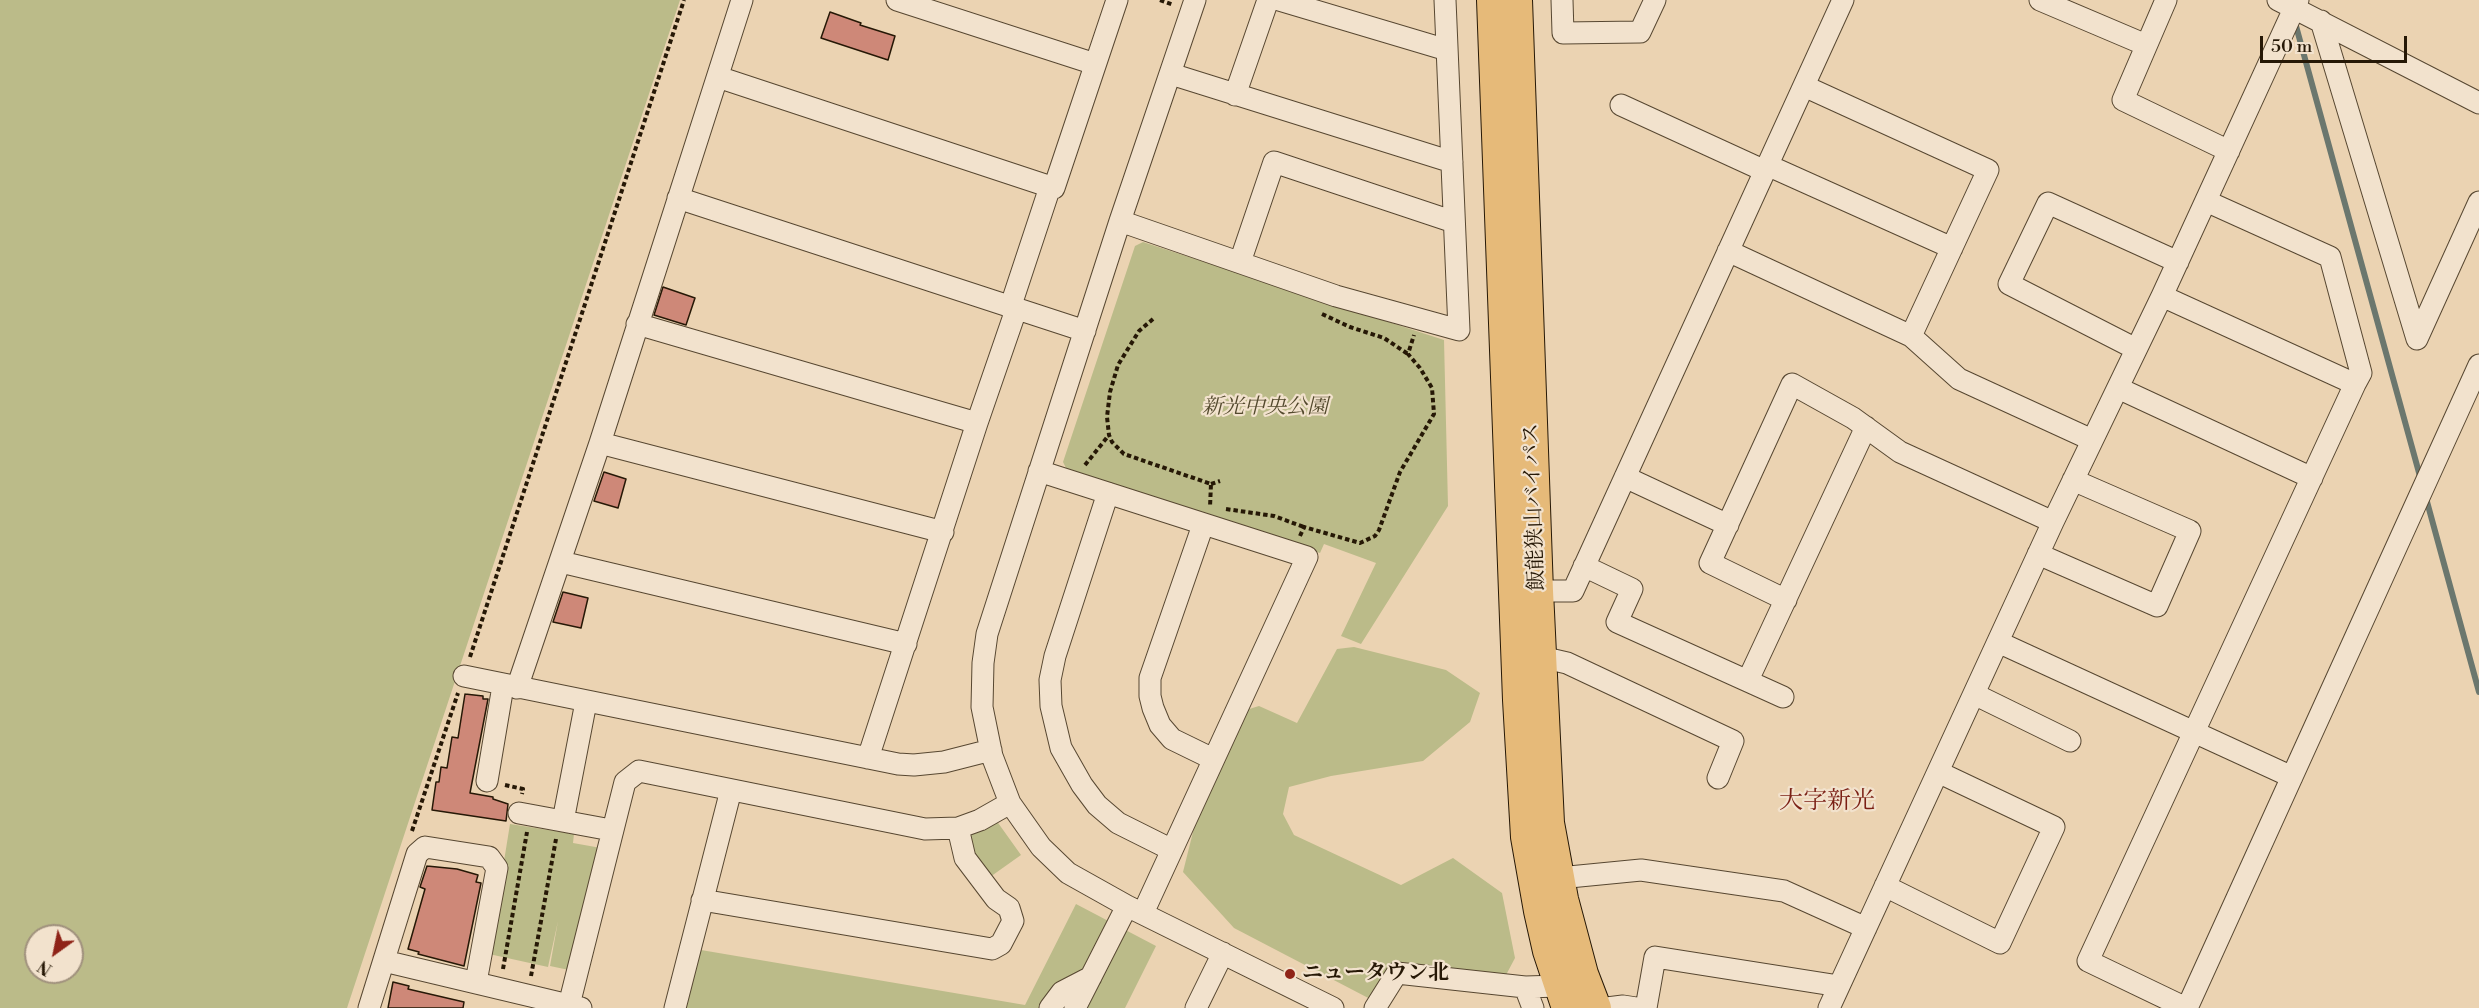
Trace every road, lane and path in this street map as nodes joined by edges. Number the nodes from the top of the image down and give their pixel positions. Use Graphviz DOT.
graph roads {
  1 [pos="684,0"];
  2 [pos="742,0"];
  3 [pos="897,0"];
  4 [pos="1116,0"];
  5 [pos="1195,0"];
  6 [pos="1268,0"];
  7 [pos="1279,0"];
  8 [pos="1445,0"];
  9 [pos="1492,0"];
  10 [pos="1517,0"];
  11 [pos="1563,0"];
  12 [pos="1655,0"];
  13 [pos="1843,0"];
  14 [pos="2040,0"];
  15 [pos="2166,0"];
  16 [pos="2290,2"];
  17 [pos="2321,21"];
  18 [pos="2146,45"];
  19 [pos="1447,50"];
  20 [pos="1095,64"];
  21 [pos="1171,74"];
  22 [pos="718,76"];
  23 [pos="1803,86"];
  24 [pos="1235,95"];
  25 [pos="2479,103"];
  26 [pos="1621,105"];
  27 [pos="2229,151"];
  28 [pos="1452,162"];
  29 [pos="1766,168"];
  30 [pos="1050,187"];
  31 [pos="678,198"];
  32 [pos="2206,201"];
  33 [pos="2479,202"];
  34 [pos="1120,221"];
  35 [pos="1454,222"];
  36 [pos="1952,248"];
  37 [pos="1728,251"];
  38 [pos="1240,262"];
  39 [pos="2178,262"];
  40 [pos="2162,296"];
  41 [pos="1013,309"];
  42 [pos="1321,314"];
  43 [pos="1153,319"];
  44 [pos="1419,319"];
  45 [pos="637,324"];
  46 [pos="1085,332"];
  47 [pos="1911,336"];
  48 [pos="2136,349"];
  49 [pos="1408,354"];
  50 [pos="2479,365"];
  51 [pos="2355,384"];
  52 [pos="2118,388"];
  53 [pos="977,423"];
  54 [pos="1866,427"];
  55 [pos="1109,435"];
  56 [pos="2092,440"];
  57 [pos="600,443"];
  58 [pos="1039,471"];
  59 [pos="1625,477"];
  60 [pos="2312,478"];
  61 [pos="2073,480"];
  62 [pos="1220,481"];
  63 [pos="1077,483"];
  64 [pos="1211,484"];
  65 [pos="1108,493"];
  66 [pos="1207,516"];
  67 [pos="2053,522"];
  68 [pos="1728,525"];
  69 [pos="1304,527"];
  70 [pos="943,532"];
  71 [pos="1293,553"];
  72 [pos="2038,554"];
  73 [pos="561,562"];
  74 [pos="1584,566"];
  75 [pos="1538,591"];
  76 [pos="1786,600"];
  77 [pos="1998,642"];
  78 [pos="906,644"];
  79 [pos="1541,657"];
  80 [pos="464,676"];
  81 [pos="1748,680"];
  82 [pos="510,687"];
  83 [pos="1974,694"];
  84 [pos="1783,697"];
  85 [pos="586,702"];
  86 [pos="2194,731"];
  87 [pos="2070,741"];
  88 [pos="991,750"];
  89 [pos="868,758"];
  90 [pos="1213,759"];
  91 [pos="1938,772"];
  92 [pos="2292,777"];
  93 [pos="1718,778"];
  94 [pos="487,781"];
  95 [pos="731,790"];
  96 [pos="1010,803"];
  97 [pos="519,813"];
  98 [pos="560,828"];
  99 [pos="958,828"];
  100 [pos="612,830"];
  101 [pos="536,832"];
  102 [pos="425,847"];
  103 [pos="1172,850"];
  104 [pos="1559,878"];
  105 [pos="1885,886"];
  106 [pos="702,900"];
  107 [pos="1135,909"];
  108 [pos="1866,928"];
  109 [pos="1223,953"];
  110 [pos="384,961"];
  111 [pos="1091,977"];
  112 [pos="476,982"];
  113 [pos="1839,986"];
  114 [pos="1525,987"];
  115 [pos="500,988"];
  116 [pos="527,995"];
  117 [pos="1563,997"];
  118 [pos="575,1007"];
  119 [pos="369,1008"];
  120 [pos="675,1008"];
  121 [pos="1050,1008"];
  122 [pos="1075,1008"];
  123 [pos="1196,1008"];
  124 [pos="1333,1008"];
  125 [pos="1375,1008"];
  126 [pos="1533,1008"];
  127 [pos="1596,1008"];
  128 [pos="1607,1008"];
  129 [pos="1636,1008"];
  130 [pos="1646,1008"];
  131 [pos="1829,1008"];
  132 [pos="2187,1008"];
  1 -- 80 [label="path"];
  2 -- 22 [label="street"];
  3 -- 20 [label="street"];
  4 -- 20 [label="street"];
  5 -- 21 [label="street"];
  6 -- 24 [label="street"];
  7 -- 19 [label="street"];
  8 -- 19 [label="street"];
  9 -- 117 [label="highway, 飯能狭山バイパス"];
  10 -- 75 [label="highway, 飯能狭山バイパス"];
  11 -- 12 [label="street"];
  13 -- 23 [label="street"];
  14 -- 18 [label="street"];
  15 -- 18 [label="street"];
  16 -- 17 [label="street"];
  16 -- 27 [label="street"];
  17 -- 25 [label="street"];
  17 -- 33 [label="street"];
  18 -- 27 [label="street"];
  19 -- 28 [label="street"];
  20 -- 30 [label="street"];
  21 -- 24 [label="street"];
  21 -- 34 [label="street"];
  22 -- 30 [label="street"];
  22 -- 31 [label="street"];
  23 -- 29 [label="street"];
  23 -- 36 [label="street"];
  24 -- 28 [label="street"];
  26 -- 29 [label="street"];
  27 -- 32 [label="street"];
  28 -- 35 [label="street"];
  29 -- 36 [label="street"];
  29 -- 37 [label="street"];
  30 -- 41 [label="street"];
  31 -- 41 [label="street"];
  31 -- 45 [label="street"];
  32 -- 39 [label="street"];
  32 -- 51 [label="street"];
  34 -- 38 [label="street"];
  34 -- 46 [label="street"];
  35 -- 38 [label="street"];
  35 -- 44 [label="street"];
  36 -- 47 [label="street"];
  37 -- 47 [label="street"];
  37 -- 59 [label="street"];
  38 -- 44 [label="street"];
  39 -- 40 [label="street"];
  39 -- 48 [label="street"];
  40 -- 48 [label="street"];
  40 -- 51 [label="street"];
  41 -- 46 [label="street"];
  41 -- 53 [label="street"];
  42 -- 49 [label="path"];
  43 -- 55 [label="path"];
  44 -- 49 [label="path"];
  45 -- 53 [label="street"];
  45 -- 57 [label="street"];
  46 -- 58 [label="street"];
  47 -- 56 [label="street"];
  48 -- 52 [label="street"];
  49 -- 69 [label="path"];
  50 -- 92 [label="street"];
  51 -- 60 [label="street"];
  52 -- 56 [label="street"];
  52 -- 60 [label="street"];
  53 -- 70 [label="street"];
  54 -- 67 [label="street"];
  54 -- 68 [label="street"];
  54 -- 76 [label="street"];
  55 -- 63 [label="path"];
  55 -- 64 [label="path"];
  56 -- 61 [label="street"];
  57 -- 70 [label="street"];
  57 -- 73 [label="street"];
  58 -- 63 [label="street"];
  58 -- 88 [label="street"];
  59 -- 68 [label="street"];
  59 -- 74 [label="street"];
  60 -- 86 [label="street"];
  61 -- 67 [label="street"];
  61 -- 72 [label="street"];
  62 -- 64 [label="path"];
  63 -- 65 [label="street"];
  64 -- 66 [label="path"];
  65 -- 66 [label="street"];
  65 -- 103 [label="street"];
  66 -- 69 [label="path"];
  66 -- 71 [label="street"];
  66 -- 90 [label="street"];
  67 -- 72 [label="street"];
  68 -- 76 [label="street"];
  69 -- 71 [label="path"];
  70 -- 78 [label="street"];
  71 -- 90 [label="street"];
  72 -- 77 [label="street"];
  73 -- 78 [label="street"];
  73 -- 82 [label="street"];
  74 -- 75 [label="street"];
  74 -- 81 [label="street"];
  75 -- 79 [label="highway, 飯能狭山バイパス"];
  76 -- 81 [label="street"];
  77 -- 83 [label="street"];
  77 -- 86 [label="street"];
  78 -- 89 [label="street"];
  79 -- 93 [label="street"];
  79 -- 104 [label="highway, 飯能狭山バイパス"];
  80 -- 82 [label="street"];
  80 -- 102 [label="path"];
  81 -- 84 [label="street"];
  82 -- 85 [label="street"];
  82 -- 94 [label="street"];
  83 -- 87 [label="street"];
  83 -- 91 [label="street"];
  85 -- 89 [label="street"];
  85 -- 98 [label="street"];
  86 -- 92 [label="street"];
  86 -- 132 [label="street"];
  88 -- 89 [label="street"];
  88 -- 96 [label="street"];
  90 -- 103 [label="street"];
  91 -- 105 [label="street"];
  91 -- 105 [label="street"];
  92 -- 132 [label="street"];
  94 -- 97 [label="path"];
  95 -- 99 [label="street"];
  95 -- 100 [label="street"];
  95 -- 106 [label="street"];
  96 -- 99 [label="street"];
  96 -- 107 [label="street"];
  97 -- 98 [label="street"];
  98 -- 100 [label="street"];
  98 -- 116 [label="path"];
  99 -- 106 [label="street"];
  100 -- 118 [label="street"];
  101 -- 115 [label="path"];
  102 -- 110 [label="street"];
  102 -- 112 [label="street"];
  103 -- 107 [label="street"];
  104 -- 108 [label="street"];
  104 -- 127 [label="highway, 飯能狭山バイパス"];
  105 -- 108 [label="street"];
  106 -- 120 [label="street"];
  107 -- 109 [label="street"];
  107 -- 111 [label="street"];
  108 -- 113 [label="street"];
  109 -- 123 [label="street"];
  109 -- 124 [label="street"];
  110 -- 112 [label="street"];
  110 -- 119 [label="street"];
  111 -- 121 [label="street"];
  111 -- 122 [label="street"];
  112 -- 115 [label="street"];
  113 -- 130 [label="street"];
  113 -- 131 [label="street"];
  114 -- 117 [label="street"];
  114 -- 125 [label="street"];
  114 -- 126 [label="street"];
  115 -- 116 [label="street"];
  116 -- 118 [label="street"];
  128 -- 129 [label="street"];
}
